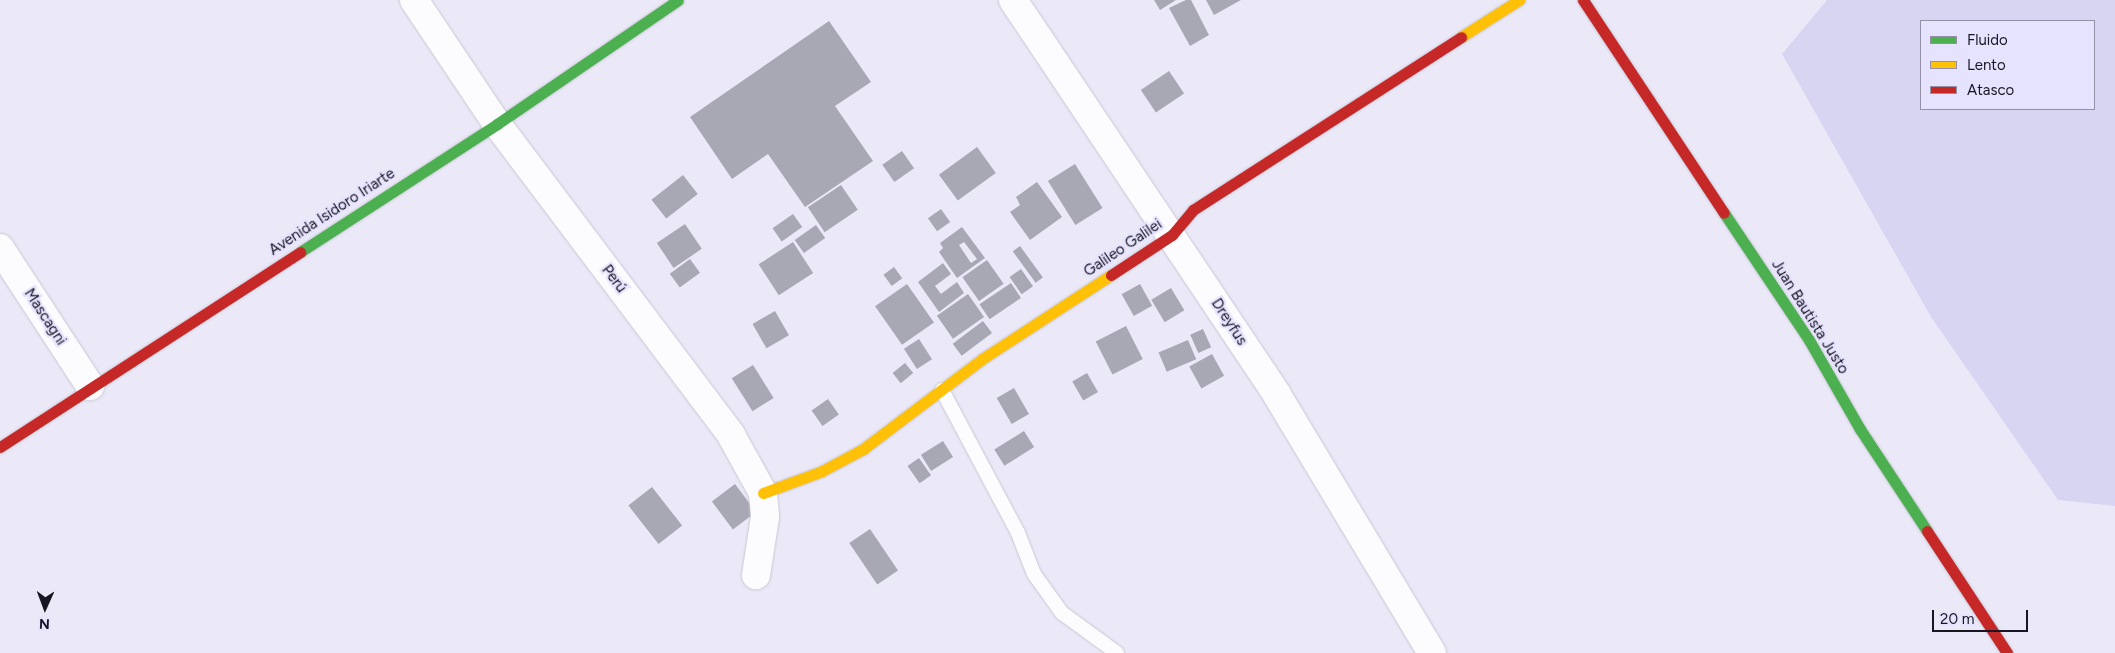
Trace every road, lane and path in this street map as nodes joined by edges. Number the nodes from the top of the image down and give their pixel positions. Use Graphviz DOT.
graph roads {
  1 [pos="414,0"];
  2 [pos="678,0"];
  3 [pos="1013,0"];
  4 [pos="1519,0"];
  5 [pos="1583,0"];
  6 [pos="496,124"];
  7 [pos="1172,235"];
  8 [pos="0,248"];
  9 [pos="90,386"];
  10 [pos="942,390"];
  11 [pos="0,447"];
  12 [pos="763,493"];
  13 [pos="756,575"];
  14 [pos="1117,653"];
  15 [pos="1432,653"];
  16 [pos="2007,653"];
  1 -- 6 [label="street, Perú"];
  2 -- 6 [label="street, Avenida Isidoro Iriarte"];
  3 -- 7 [label="street, Dreyfus"];
  4 -- 7 [label="street, Galileo Galilei"];
  5 -- 16 [label="street, Juan Bautista Justo"];
  6 -- 9 [label="street, Avenida Isidoro Iriarte"];
  6 -- 12 [label="street, Perú"];
  7 -- 10 [label="street, Galileo Galilei"];
  7 -- 15 [label="street, Dreyfus"];
  8 -- 9 [label="street, Mascagni"];
  9 -- 11 [label="street, Avenida Isidoro Iriarte"];
  10 -- 12 [label="street, Galileo Galilei"];
  10 -- 14 [label="lane"];
  12 -- 13 [label="street, Perú"];
}
